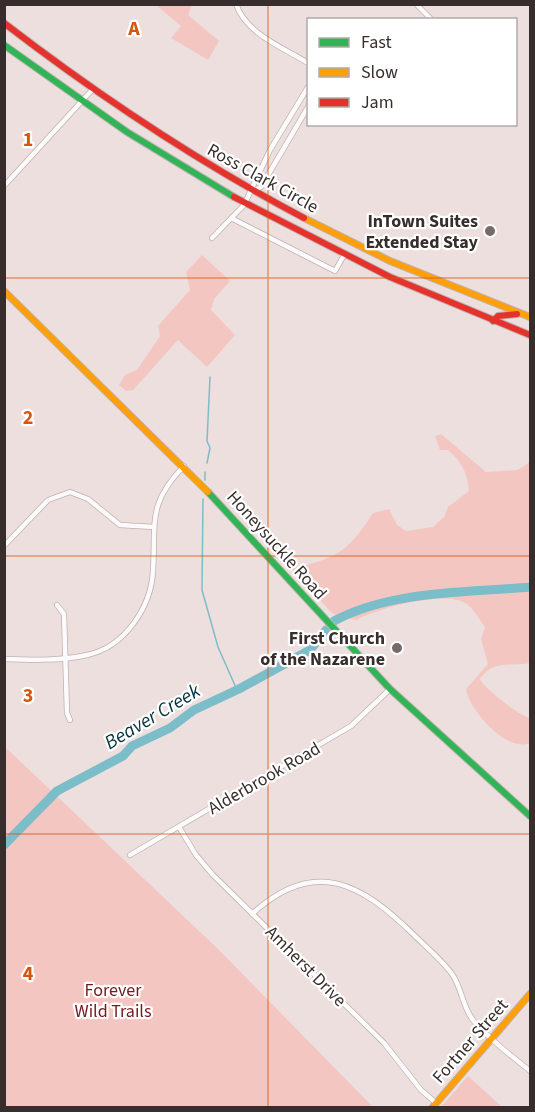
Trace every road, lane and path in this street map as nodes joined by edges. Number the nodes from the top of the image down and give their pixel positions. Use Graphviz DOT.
graph roads {
  1 [pos="236,4"];
  2 [pos="416,4"];
  3 [pos="430,18"];
  4 [pos="4,23"];
  5 [pos="4,45"];
  6 [pos="307,62"];
  7 [pos="92,90"];
  8 [pos="307,90"];
  9 [pos="81,103"];
  10 [pos="307,110"];
  11 [pos="4,186"];
  12 [pos="252,191"];
  13 [pos="244,205"];
  14 [pos="233,219"];
  15 [pos="212,238"];
  16 [pos="343,257"];
  17 [pos="4,291"];
  18 [pos="489,302"];
  19 [pos="467,311"];
  20 [pos="520,314"];
  21 [pos="531,317"];
  22 [pos="493,321"];
  23 [pos="531,335"];
  24 [pos="184,466"];
  25 [pos="154,527"];
  26 [pos="4,546"];
  27 [pos="57,605"];
  28 [pos="65,657"];
  29 [pos="4,659"];
  30 [pos="390,689"];
  31 [pos="70,720"];
  32 [pos="531,816"];
  33 [pos="179,827"];
  34 [pos="130,855"];
  35 [pos="252,914"];
  36 [pos="531,994"];
  37 [pos="492,1038"];
  38 [pos="531,1071"];
  39 [pos="434,1105"];
  1 -- 6 [label="street"];
  2 -- 3 [label="street"];
  4 -- 7 [label="main road, Ross Clark Circle"];
  5 -- 9 [label="main road, Ross Clark Circle"];
  7 -- 9 [label="street"];
  7 -- 12 [label="main road, Ross Clark Circle"];
  8 -- 12 [label="street"];
  9 -- 11 [label="street"];
  9 -- 13 [label="main road, Ross Clark Circle"];
  10 -- 12 [label="street"];
  12 -- 13 [label="street"];
  12 -- 18 [label="main road, Ross Clark Circle"];
  13 -- 14 [label="street"];
  13 -- 16 [label="main road, Ross Clark Circle"];
  14 -- 15 [label="street"];
  14 -- 16 [label="street"];
  16 -- 19 [label="main road, Ross Clark Circle"];
  17 -- 24 [label="main road, Honeysuckle Road"];
  18 -- 19 [label="main road"];
  18 -- 20 [label="main road, Ross Clark Circle"];
  19 -- 22 [label="main road, Ross Clark Circle"];
  20 -- 21 [label="main road, Ross Clark Circle"];
  20 -- 22 [label="main road"];
  22 -- 23 [label="main road, Ross Clark Circle"];
  24 -- 25 [label="street"];
  24 -- 30 [label="main road, Honeysuckle Road"];
  25 -- 26 [label="street"];
  25 -- 28 [label="street"];
  27 -- 28 [label="street"];
  28 -- 29 [label="street"];
  28 -- 31 [label="street"];
  30 -- 32 [label="main road, Honeysuckle Road"];
  30 -- 33 [label="street, Alderbrook Road"];
  33 -- 34 [label="street, Alderbrook Road"];
  33 -- 35 [label="street, Amherst Drive"];
  35 -- 37 [label="street"];
  35 -- 39 [label="street, Amherst Drive"];
  36 -- 37 [label="main road, Fortner Street"];
  37 -- 38 [label="street"];
  37 -- 39 [label="main road, Fortner Street"];
}
